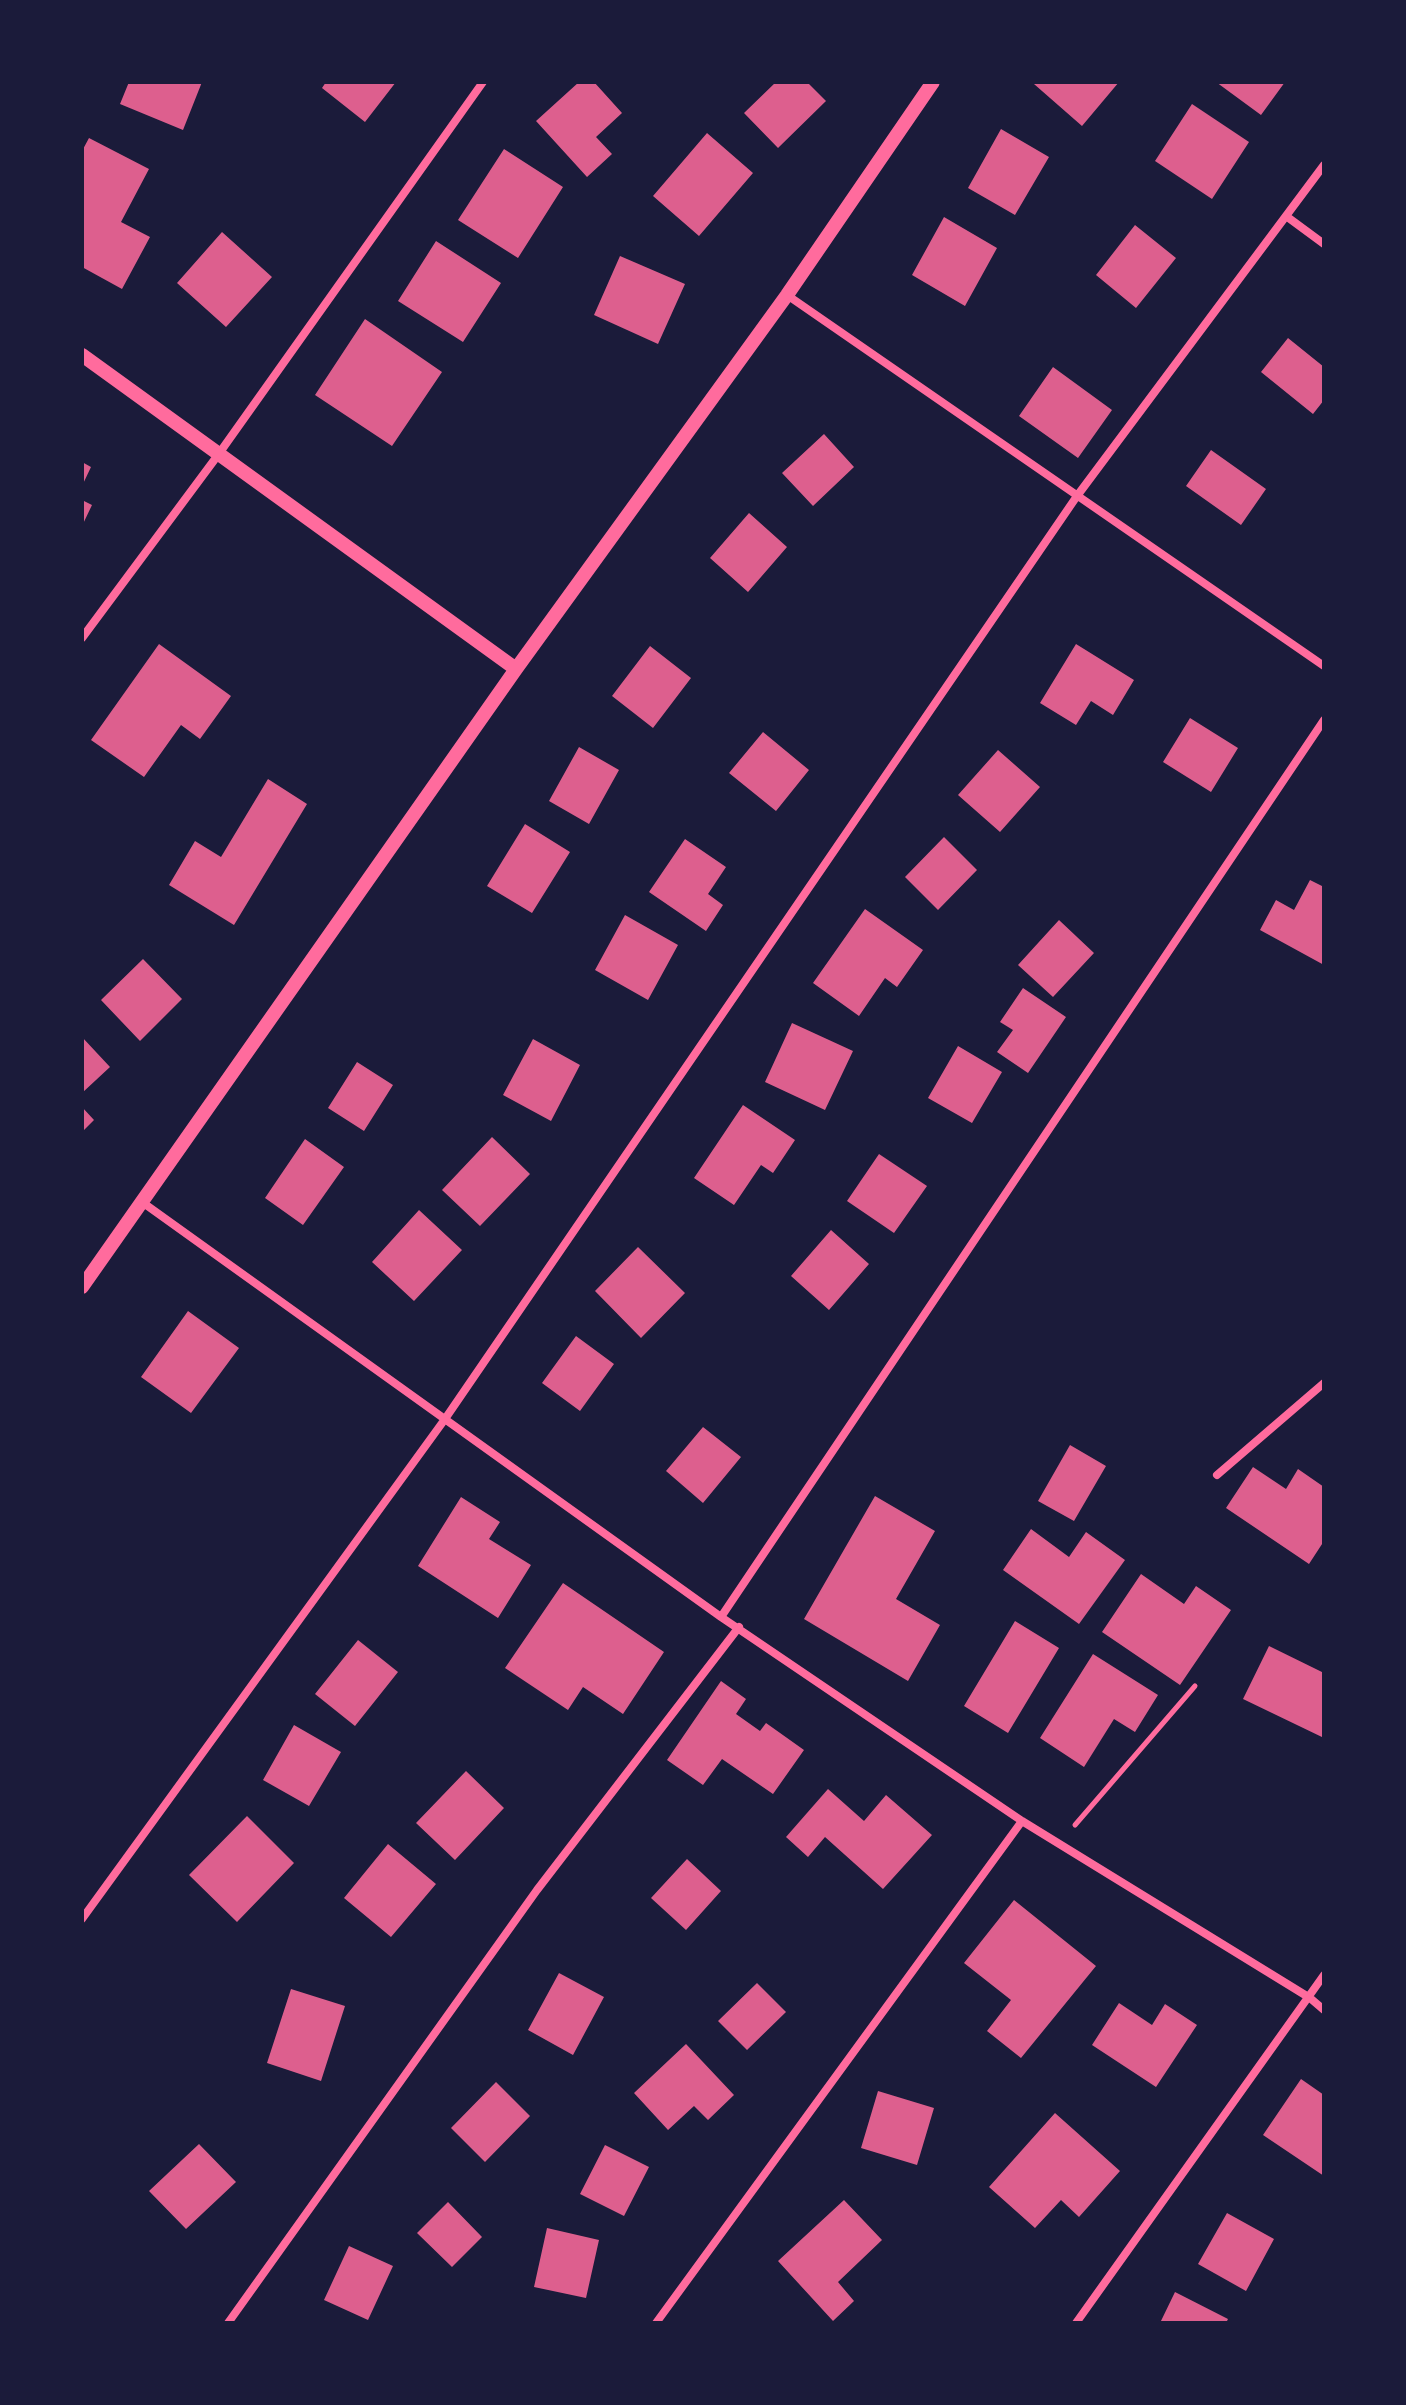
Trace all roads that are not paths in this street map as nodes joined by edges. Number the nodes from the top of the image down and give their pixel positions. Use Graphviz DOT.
graph roads {
  1 [pos="483,82"];
  2 [pos="933,82"];
  3 [pos="1324,165"];
  4 [pos="1286,216"];
  5 [pos="1324,244"];
  6 [pos="787,295"];
  7 [pos="82,355"];
  8 [pos="218,455"];
  9 [pos="1077,496"];
  10 [pos="82,638"];
  11 [pos="1324,666"];
  12 [pos="516,669"];
  13 [pos="1324,720"];
  14 [pos="142,1202"];
  15 [pos="82,1287"];
  16 [pos="1324,1383"];
  17 [pos="445,1419"];
  18 [pos="1217,1475"];
  19 [pos="721,1617"];
  20 [pos="739,1627"];
  21 [pos="1022,1821"];
  22 [pos="82,1919"];
  23 [pos="1324,1975"];
  24 [pos="1310,1998"];
  25 [pos="1324,2010"];
  26 [pos="228,2323"];
  27 [pos="656,2323"];
  28 [pos="1076,2323"];
  1 -- 8 [label="street"];
  2 -- 6 [label="street"];
  3 -- 4 [label="street"];
  4 -- 5 [label="street"];
  4 -- 9 [label="street"];
  6 -- 9 [label="street"];
  6 -- 12 [label="street"];
  7 -- 8 [label="street"];
  8 -- 10 [label="street"];
  8 -- 12 [label="street"];
  9 -- 11 [label="street"];
  9 -- 17 [label="street"];
  12 -- 14 [label="street"];
  13 -- 19 [label="street"];
  14 -- 15 [label="street"];
  14 -- 17 [label="street"];
  16 -- 18 [label="street"];
  17 -- 19 [label="street"];
  17 -- 22 [label="street"];
  19 -- 20 [label="street"];
  20 -- 21 [label="street"];
  20 -- 26 [label="street"];
  21 -- 24 [label="street"];
  21 -- 27 [label="street"];
  23 -- 24 [label="street"];
  24 -- 25 [label="street"];
  24 -- 28 [label="street"];
}
